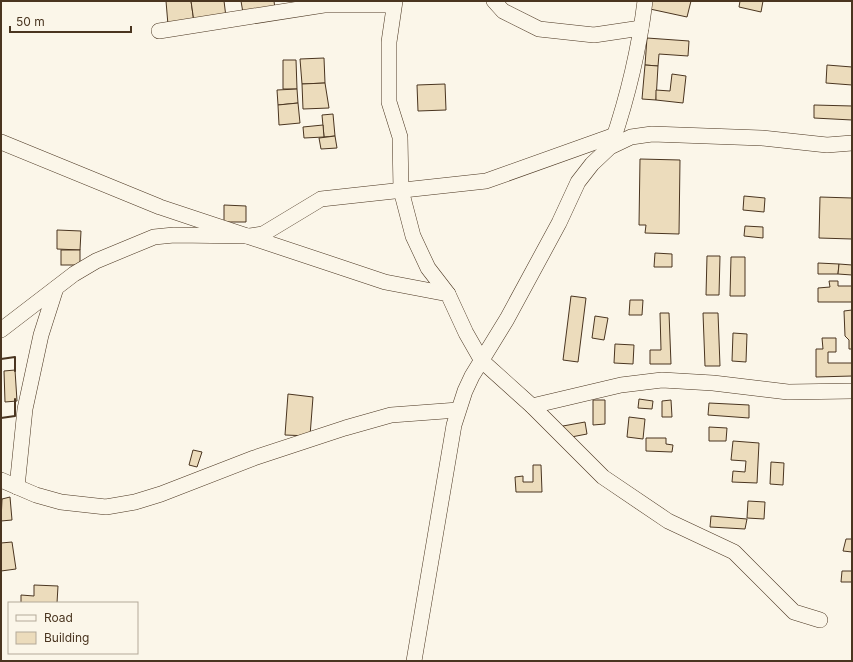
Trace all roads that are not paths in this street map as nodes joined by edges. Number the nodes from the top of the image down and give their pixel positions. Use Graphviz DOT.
graph roads {
  1 [pos="494,1"];
  2 [pos="645,1"];
  3 [pos="395,3"];
  4 [pos="641,28"];
  5 [pos="159,31"];
  6 [pos="612,141"];
  7 [pos="1,142"];
  8 [pos="852,143"];
  9 [pos="401,190"];
  10 [pos="250,236"];
  11 [pos="56,288"];
  12 [pos="448,294"];
  13 [pos="1,330"];
  14 [pos="482,361"];
  15 [pos="852,391"];
  16 [pos="532,406"];
  17 [pos="458,410"];
  18 [pos="1,480"];
  19 [pos="17,487"];
  20 [pos="820,620"];
  21 [pos="414,661"];
  1 -- 4 [label="street"];
  2 -- 4 [label="street"];
  3 -- 5 [label="street"];
  3 -- 9 [label="street"];
  4 -- 6 [label="street"];
  6 -- 8 [label="street"];
  6 -- 9 [label="street"];
  6 -- 14 [label="street"];
  7 -- 10 [label="street"];
  9 -- 10 [label="street"];
  9 -- 12 [label="street"];
  10 -- 11 [label="street"];
  10 -- 12 [label="street"];
  11 -- 13 [label="street"];
  11 -- 19 [label="street"];
  12 -- 14 [label="street"];
  14 -- 16 [label="street"];
  14 -- 17 [label="street"];
  15 -- 16 [label="street"];
  16 -- 20 [label="street"];
  17 -- 19 [label="street"];
  17 -- 21 [label="street"];
  18 -- 19 [label="street"];
}
